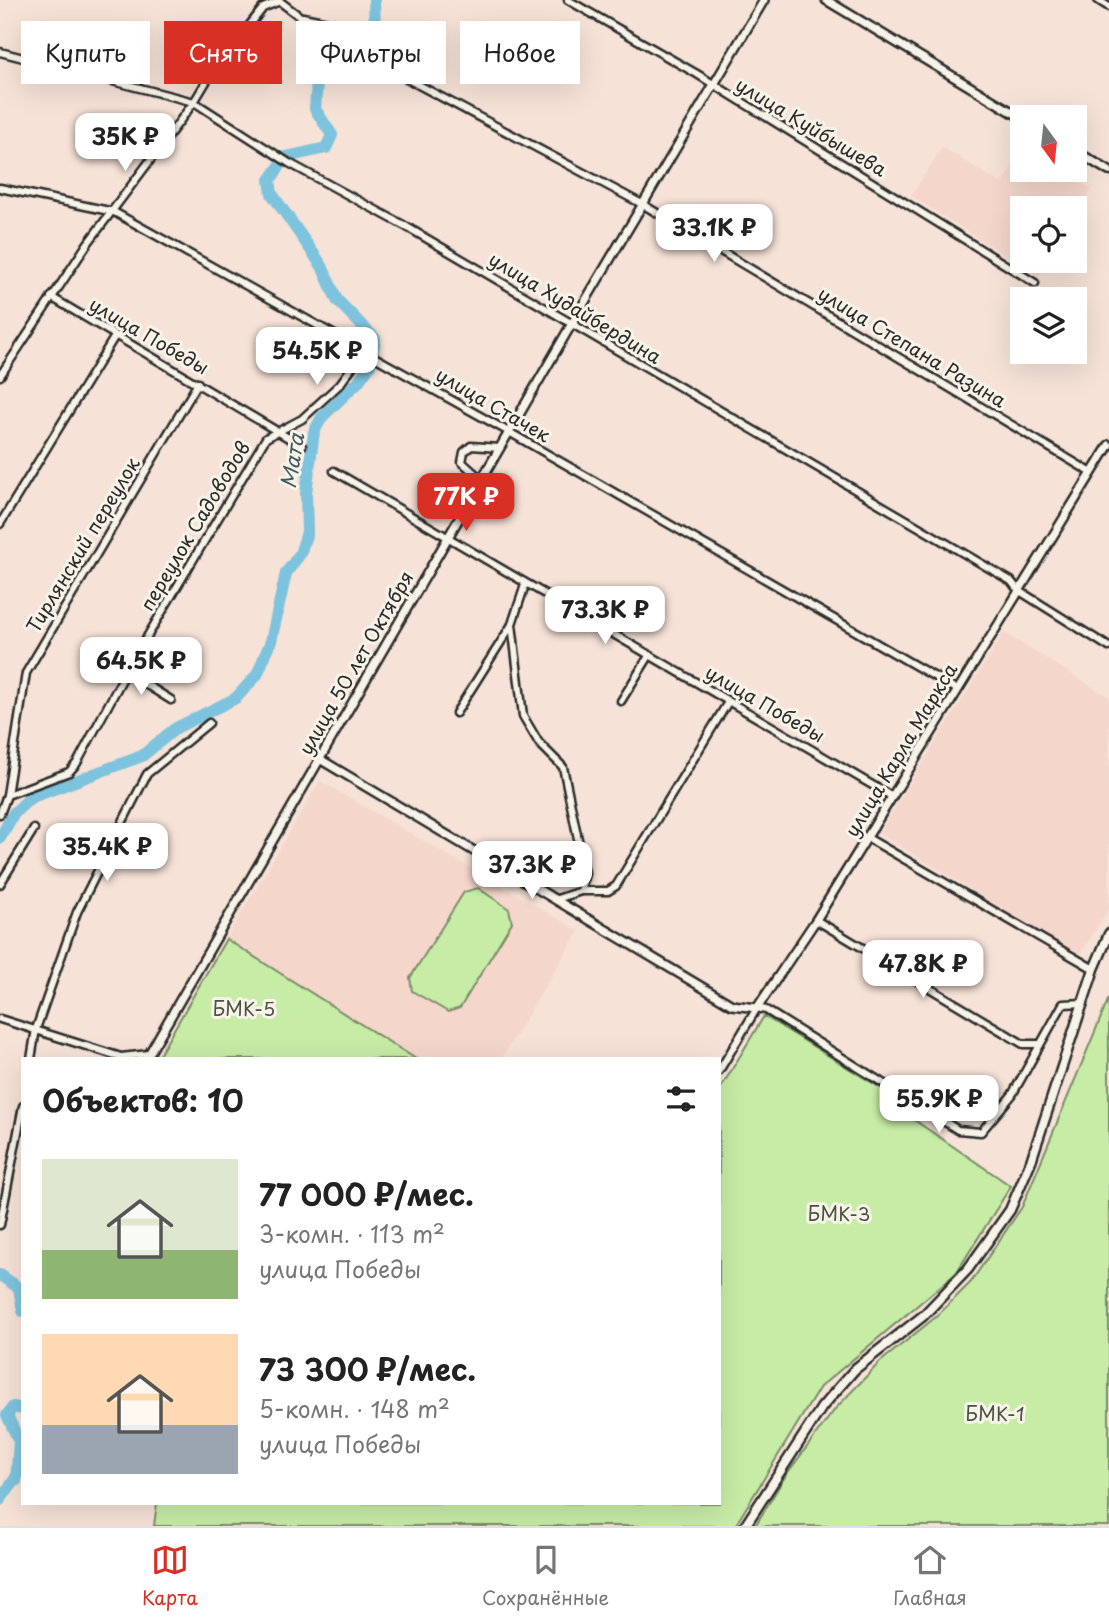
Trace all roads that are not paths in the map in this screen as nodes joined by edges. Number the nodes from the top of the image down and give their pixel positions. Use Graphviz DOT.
graph roads {
  1 [pos="280,0"];
  2 [pos="568,0"];
  3 [pos="764,0"];
  4 [pos="827,0"];
  5 [pos="1098,0"];
  6 [pos="1109,7"];
  7 [pos="301,16"];
  8 [pos="324,21"];
  9 [pos="0,52"];
  10 [pos="713,86"];
  11 [pos="194,102"];
  12 [pos="1010,111"];
  13 [pos="1087,158"];
  14 [pos="1109,171"];
  15 [pos="0,188"];
  16 [pos="642,204"];
  17 [pos="114,212"];
  18 [pos="1035,284"];
  19 [pos="51,296"];
  20 [pos="571,325"];
  21 [pos="115,336"];
  22 [pos="363,352"];
  23 [pos="0,376"];
  24 [pos="198,383"];
  25 [pos="276,430"];
  26 [pos="509,432"];
  27 [pos="1109,444"];
  28 [pos="302,446"];
  29 [pos="500,447"];
  30 [pos="334,471"];
  31 [pos="1092,474"];
  32 [pos="481,479"];
  33 [pos="0,524"];
  34 [pos="448,537"];
  35 [pos="525,585"];
  36 [pos="1018,590"];
  37 [pos="512,624"];
  38 [pos="1109,648"];
  39 [pos="649,656"];
  40 [pos="126,672"];
  41 [pos="956,689"];
  42 [pos="170,700"];
  43 [pos="621,701"];
  44 [pos="728,702"];
  45 [pos="456,713"];
  46 [pos="209,723"];
  47 [pos="318,758"];
  48 [pos="7,795"];
  49 [pos="891,796"];
  50 [pos="0,814"];
  51 [pos="34,829"];
  52 [pos="866,837"];
  53 [pos="0,884"];
  54 [pos="580,891"];
  55 [pos="557,900"];
  56 [pos="816,920"];
  57 [pos="1109,934"];
  58 [pos="1094,969"];
  59 [pos="1084,1003"];
  60 [pos="757,1008"];
  61 [pos="0,1019"];
  62 [pos="36,1029"];
  63 [pos="1041,1044"];
  64 [pos="149,1054"];
  65 [pos="31,1057"];
  66 [pos="721,1068"];
  67 [pos="21,1116"];
  68 [pos="0,1225"];
  69 [pos="745,1526"];
  1 -- 7 [label="street, улица Степана Разина"];
  1 -- 11 [label="street"];
  2 -- 10 [label="street, улица Куйбышева"];
  3 -- 10 [label="street, улица 50 лет Октября"];
  4 -- 12 [label="street"];
  5 -- 6 [label="street"];
  7 -- 8 [label="street"];
  7 -- 16 [label="street, улица Степана Разина"];
  9 -- 11 [label="street, улица Худайбердина"];
  10 -- 16 [label="street, улица 50 лет Октября"];
  10 -- 18 [label="street, улица Куйбышева"];
  11 -- 17 [label="street"];
  11 -- 20 [label="street, улица Худайбердина"];
  13 -- 14 [label="street"];
  15 -- 17 [label="street, улица Стачек"];
  16 -- 20 [label="street, улица 50 лет Октября"];
  16 -- 31 [label="street, улица Степана Разина"];
  17 -- 19 [label="street"];
  17 -- 22 [label="street, улица Стачек"];
  19 -- 21 [label="street, улица Победы"];
  19 -- 23 [label="street"];
  20 -- 26 [label="street, улица 50 лет Октября"];
  20 -- 36 [label="street, улица Худайбердина"];
  21 -- 24 [label="street, улица Победы"];
  21 -- 33 [label="street"];
  22 -- 25 [label="street, переулок Садоводов"];
  22 -- 26 [label="street, улица Стачек"];
  24 -- 25 [label="street, улица Победы"];
  24 -- 48 [label="street, Тирлянский переулок"];
  25 -- 28 [label="street, улица Победы"];
  25 -- 40 [label="street, переулок Садоводов"];
  26 -- 29 [label="street, улица 50 лет Октября"];
  26 -- 41 [label="street, улица Стачек"];
  27 -- 31 [label="street, улица Карла Маркса"];
  29 -- 32 [label="street, улица 50 лет Октября"];
  29 -- 32 [label="street"];
  30 -- 34 [label="street, улица Победы"];
  31 -- 36 [label="street, улица Карла Маркса"];
  32 -- 34 [label="street, улица 50 лет Октября"];
  34 -- 35 [label="street, улица Победы"];
  34 -- 47 [label="street, улица 50 лет Октября"];
  35 -- 37 [label="street"];
  35 -- 39 [label="street, улица Победы"];
  36 -- 38 [label="street, улица Худайбердина"];
  36 -- 41 [label="street, улица Карла Маркса"];
  37 -- 45 [label="street"];
  37 -- 54 [label="street"];
  39 -- 43 [label="street"];
  39 -- 44 [label="street, улица Победы"];
  40 -- 42 [label="street"];
  40 -- 48 [label="street, переулок Садоводов"];
  41 -- 49 [label="street, улица Карла Маркса"];
  44 -- 49 [label="street, улица Победы"];
  44 -- 54 [label="street"];
  46 -- 62 [label="street"];
  47 -- 55 [label="street"];
  47 -- 64 [label="street, улица 50 лет Октября"];
  48 -- 50 [label="street, Тирлянский переулок"];
  49 -- 52 [label="street, улица Карла Маркса"];
  51 -- 53 [label="street"];
  52 -- 56 [label="street, улица Карла Маркса"];
  52 -- 58 [label="street"];
  54 -- 55 [label="street"];
  55 -- 60 [label="street"];
  56 -- 60 [label="street, улица Карла Маркса"];
  56 -- 63 [label="street"];
  57 -- 58 [label="main road"];
  58 -- 59 [label="main road"];
  59 -- 63 [label="street"];
  59 -- 69 [label="main road"];
  60 -- 63 [label="street"];
  60 -- 66 [label="street, улица Карла Маркса"];
  61 -- 62 [label="street"];
  62 -- 64 [label="street"];
  62 -- 65 [label="street"];
  67 -- 68 [label="street"];
}
